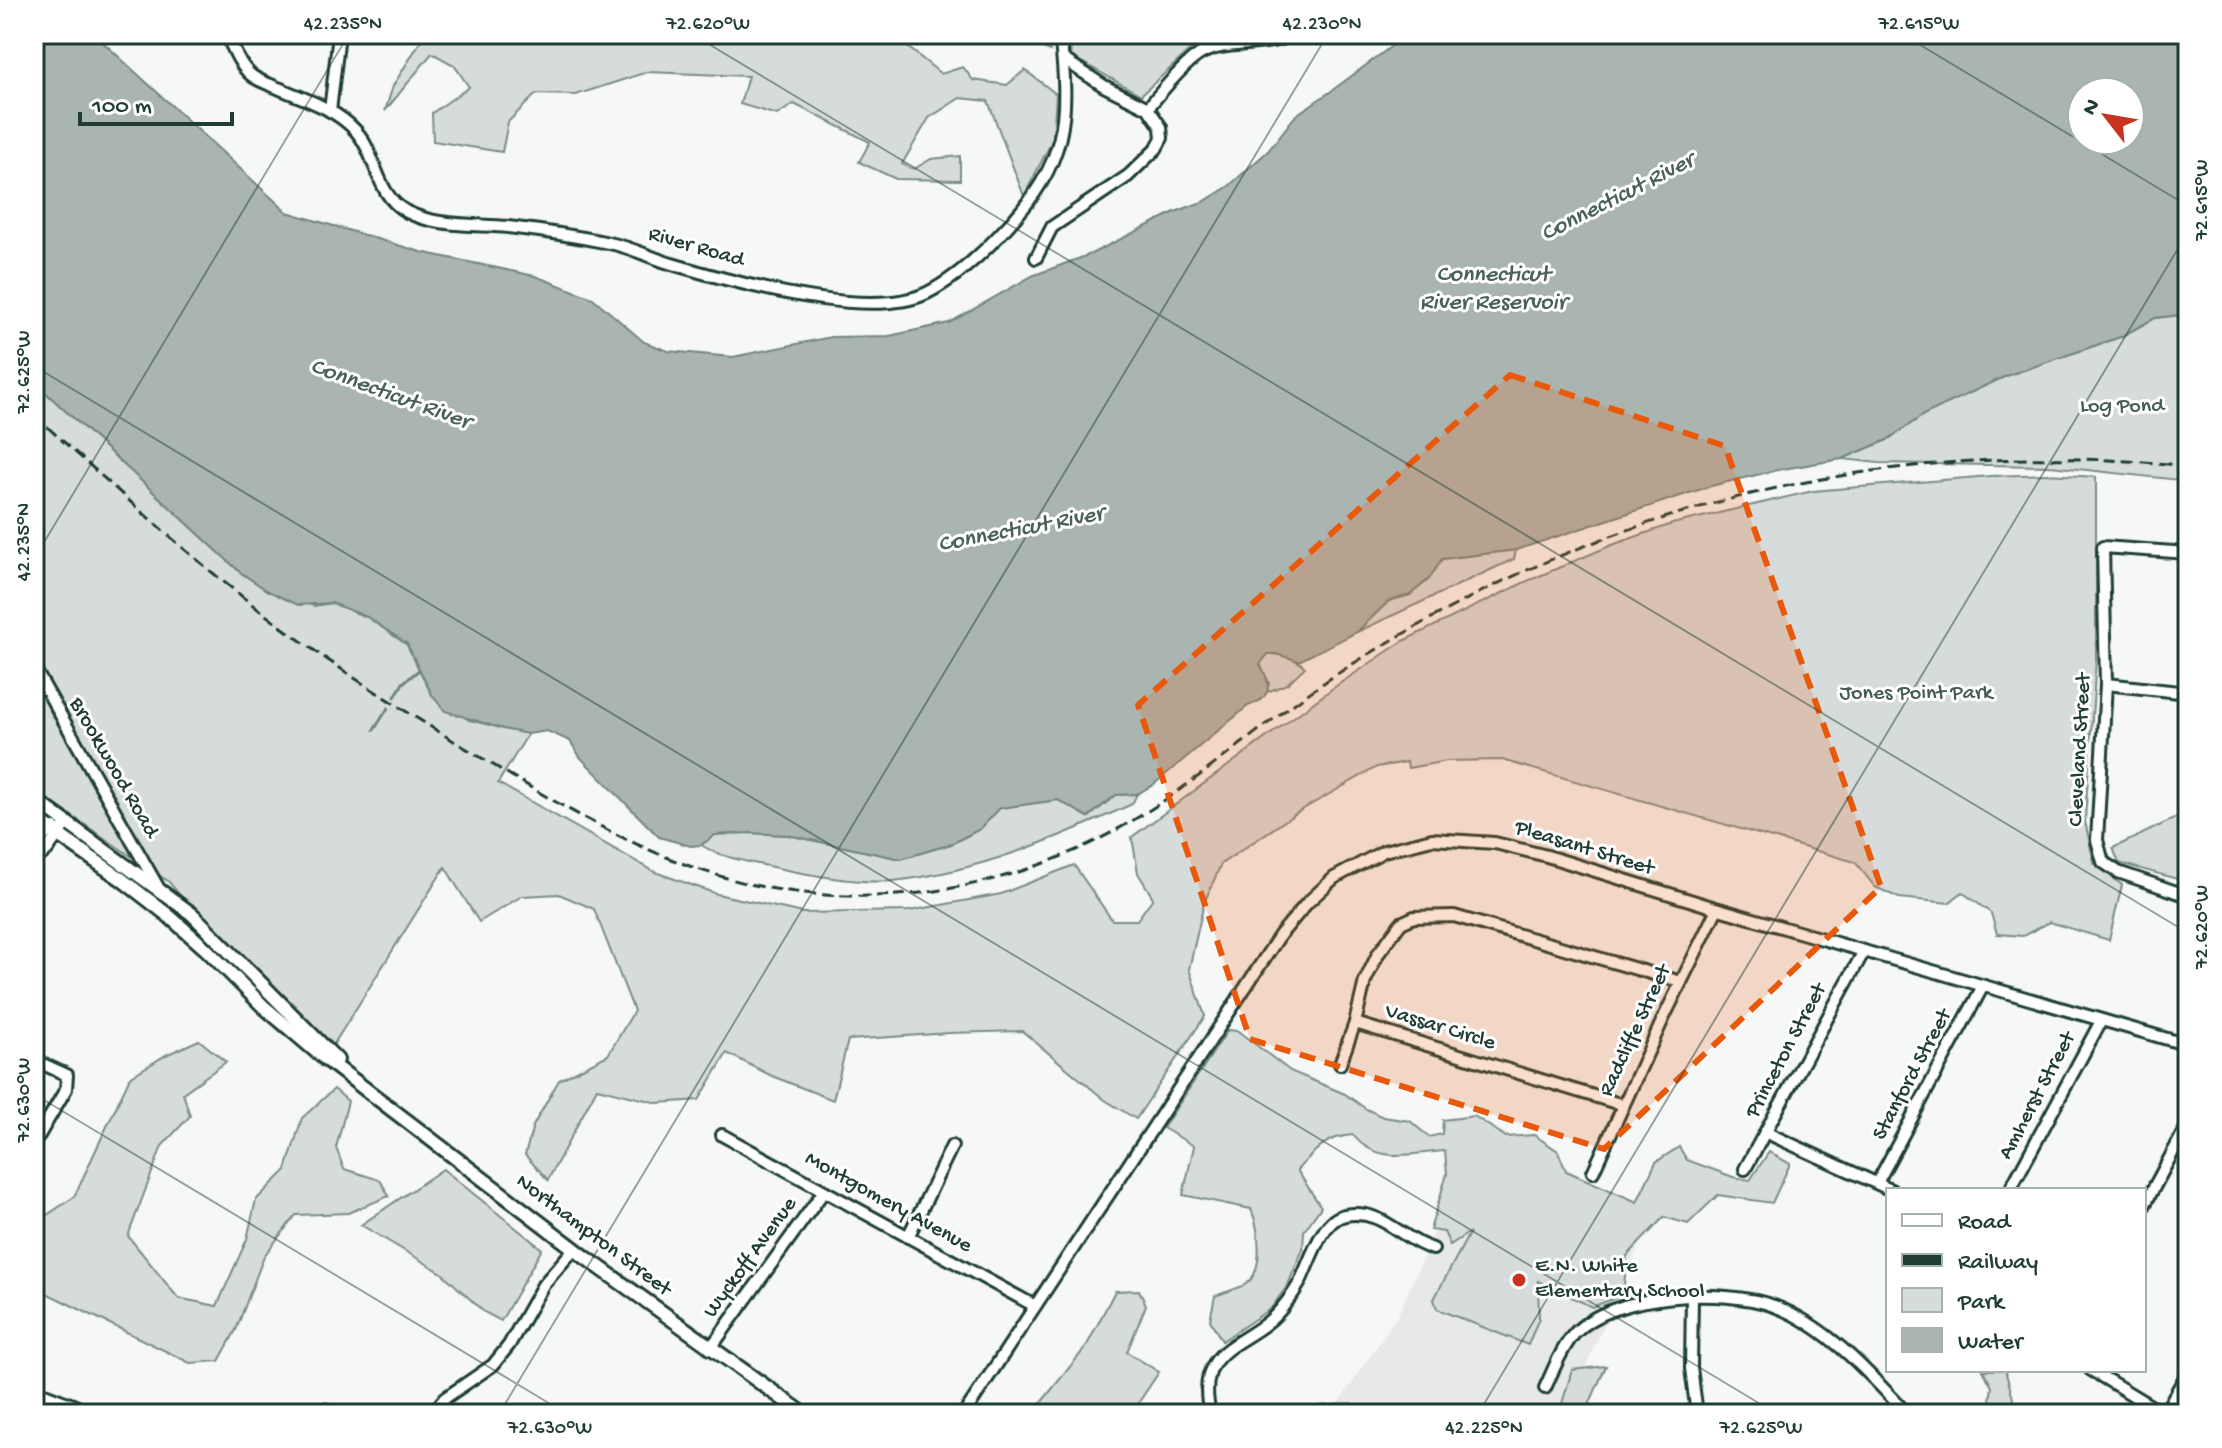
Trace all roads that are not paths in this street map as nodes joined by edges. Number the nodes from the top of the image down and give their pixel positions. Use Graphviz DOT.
graph roads {
  1 [pos="226,34"];
  2 [pos="339,34"];
  3 [pos="1060,34"];
  4 [pos="1295,34"];
  5 [pos="1063,59"];
  6 [pos="1148,108"];
  7 [pos="330,111"];
  8 [pos="1036,258"];
  9 [pos="2188,553"];
  10 [pos="34,668"];
  11 [pos="2106,684"];
  12 [pos="2188,693"];
  13 [pos="34,799"];
  14 [pos="34,818"];
  15 [pos="67,822"];
  16 [pos="54,832"];
  17 [pos="34,843"];
  18 [pos="34,861"];
  19 [pos="158,887"];
  20 [pos="2188,896"];
  21 [pos="1717,909"];
  22 [pos="1864,951"];
  23 [pos="1681,982"];
  24 [pos="1983,986"];
  25 [pos="2101,1021"];
  26 [pos="1355,1023"];
  27 [pos="2188,1045"];
  28 [pos="34,1060"];
  29 [pos="1340,1064"];
  30 [pos="362,1084"];
  31 [pos="1623,1105"];
  32 [pos="2188,1124"];
  33 [pos="1767,1133"];
  34 [pos="722,1135"];
  35 [pos="34,1144"];
  36 [pos="952,1146"];
  37 [pos="1745,1169"];
  38 [pos="1593,1172"];
  39 [pos="1877,1183"];
  40 [pos="1887,1188"];
  41 [pos="2011,1188"];
  42 [pos="824,1191"];
  43 [pos="2146,1202"];
  44 [pos="908,1237"];
  45 [pos="574,1249"];
  46 [pos="1433,1249"];
  47 [pos="1692,1295"];
  48 [pos="1035,1306"];
  49 [pos="710,1349"];
  50 [pos="2094,1372"];
  51 [pos="2188,1372"];
  52 [pos="1545,1388"];
  53 [pos="34,1390"];
  54 [pos="1696,1412"];
  55 [pos="96,1414"];
  56 [pos="432,1414"];
  57 [pos="804,1414"];
  58 [pos="964,1414"];
  59 [pos="1210,1414"];
  60 [pos="1680,1414"];
  61 [pos="1907,1414"];
  62 [pos="2164,1414"];
  1 -- 7 [label="street, River Road"];
  2 -- 7 [label="street"];
  3 -- 5 [label="street, River Road"];
  4 -- 6 [label="street"];
  5 -- 6 [label="street"];
  5 -- 7 [label="street, River Road"];
  6 -- 8 [label="street"];
  9 -- 11 [label="street, Cleveland Street"];
  10 -- 19 [label="street, Brookwood Road"];
  11 -- 12 [label="street"];
  11 -- 20 [label="street, Cleveland Street"];
  13 -- 15 [label="main road"];
  14 -- 16 [label="main road"];
  15 -- 16 [label="street"];
  15 -- 19 [label="main road"];
  16 -- 17 [label="street"];
  16 -- 18 [label="street"];
  16 -- 30 [label="main road"];
  19 -- 30 [label="main road"];
  21 -- 22 [label="street, Pleasant Street"];
  21 -- 23 [label="street, Radcliffe Street"];
  21 -- 48 [label="street, Pleasant Street"];
  22 -- 24 [label="street, Pleasant Street"];
  22 -- 33 [label="street, Princeton Street"];
  23 -- 26 [label="street, Vassar Circle"];
  23 -- 31 [label="street, Radcliffe Street"];
  24 -- 25 [label="street, Pleasant Street"];
  24 -- 39 [label="street, Stanford Street"];
  25 -- 27 [label="street, Pleasant Street"];
  25 -- 41 [label="street, Amherst Street"];
  26 -- 29 [label="street"];
  26 -- 31 [label="street, Vassar Circle"];
  28 -- 35 [label="street"];
  30 -- 45 [label="main road, Northampton Street"];
  31 -- 38 [label="street, Radcliffe Street"];
  32 -- 43 [label="street"];
  33 -- 37 [label="street, Princeton Street"];
  33 -- 39 [label="street"];
  34 -- 42 [label="street, Montgomery Avenue"];
  36 -- 44 [label="street"];
  39 -- 40 [label="street"];
  42 -- 44 [label="street, Montgomery Avenue"];
  42 -- 49 [label="street, Wyckoff Avenue"];
  44 -- 48 [label="street, Montgomery Avenue"];
  45 -- 49 [label="main road, Northampton Street"];
  45 -- 56 [label="street"];
  46 -- 59 [label="street"];
  47 -- 52 [label="street"];
  47 -- 54 [label="street"];
  47 -- 61 [label="street"];
  48 -- 58 [label="street, Pleasant Street"];
  49 -- 57 [label="main road, Northampton Street"];
  50 -- 62 [label="street"];
  51 -- 62 [label="street"];
  53 -- 55 [label="street"];
  54 -- 60 [label="street"];
}
